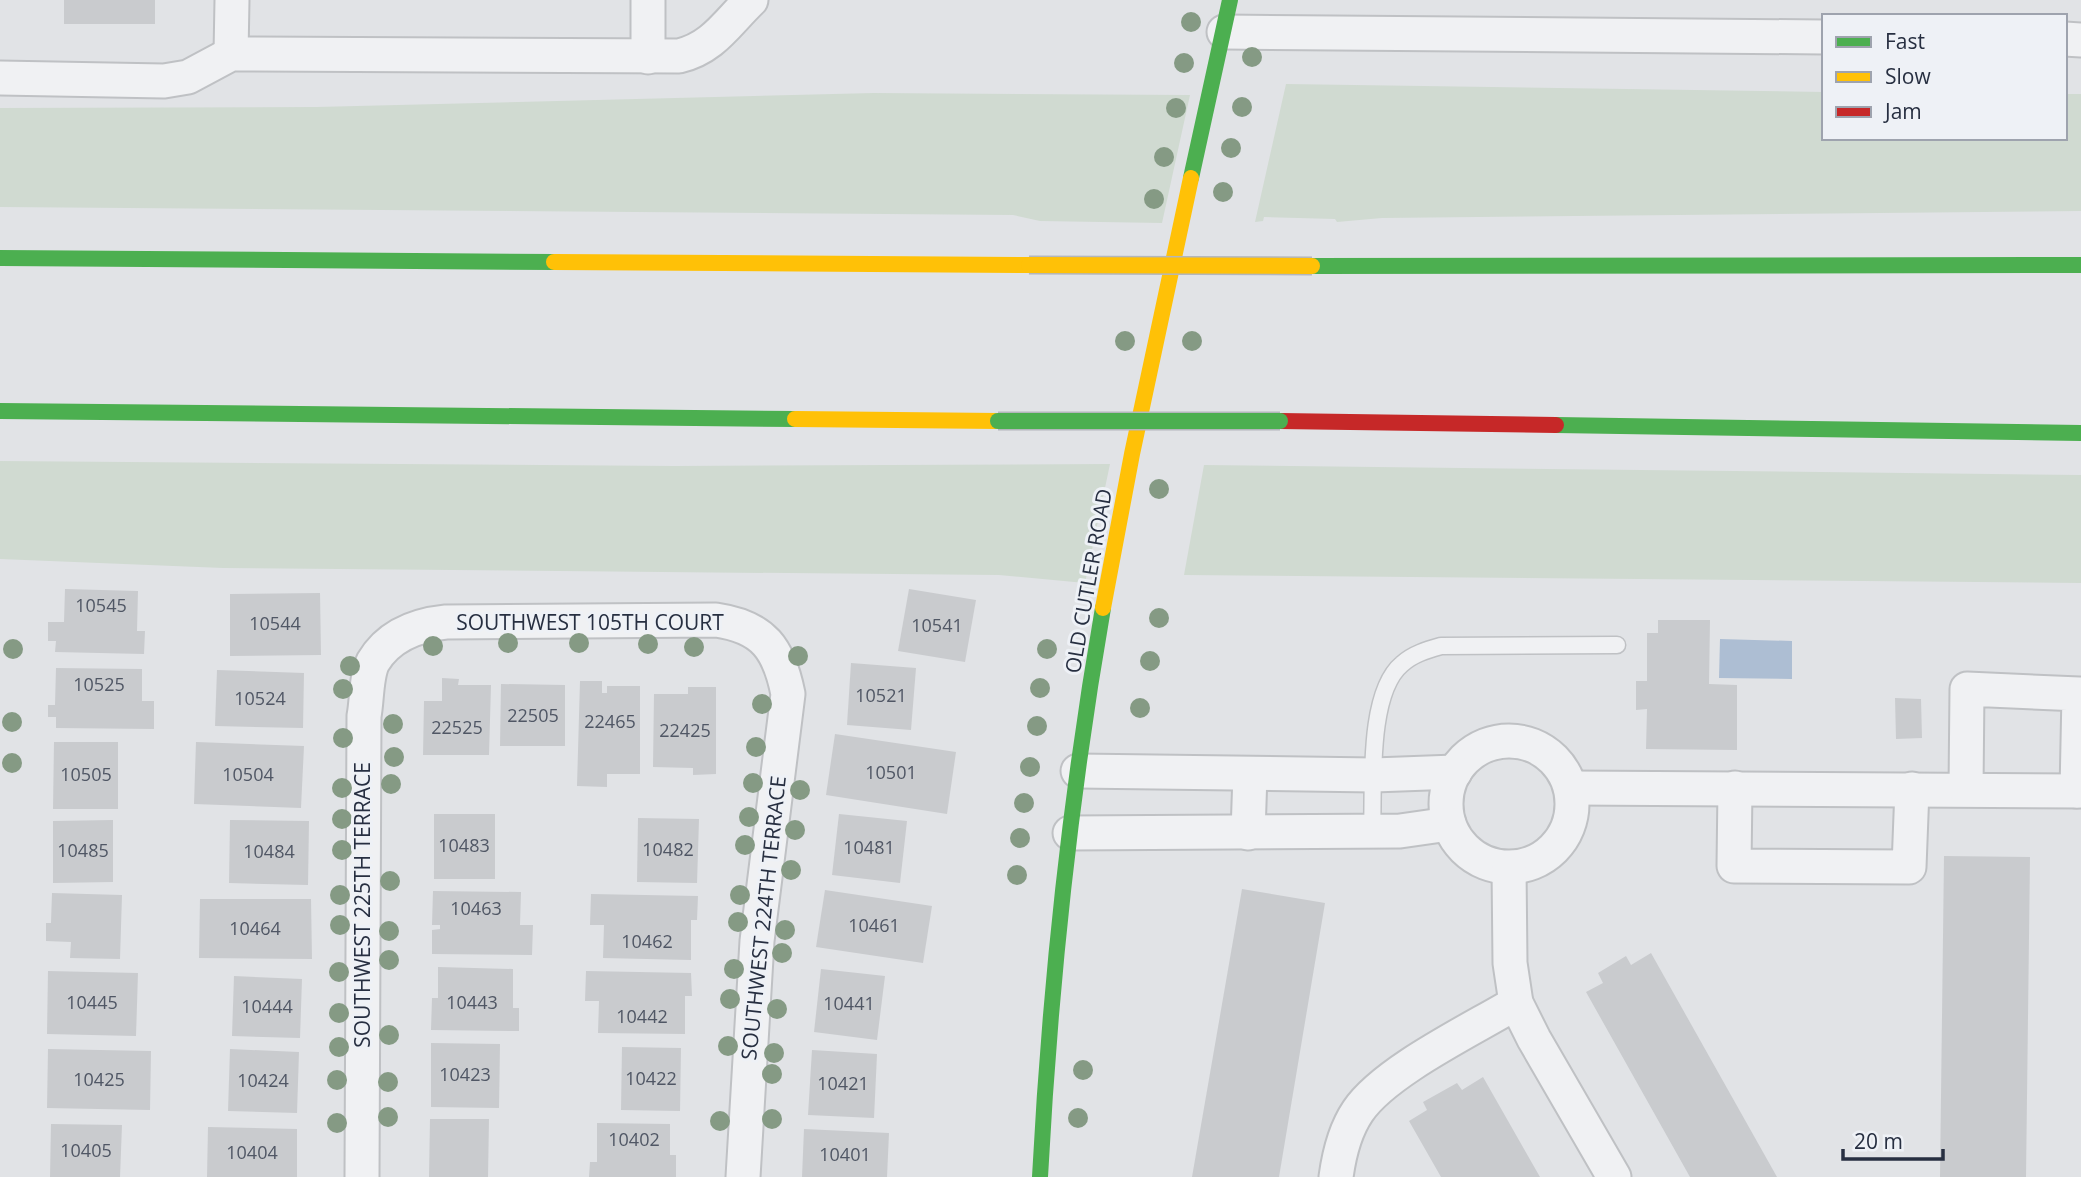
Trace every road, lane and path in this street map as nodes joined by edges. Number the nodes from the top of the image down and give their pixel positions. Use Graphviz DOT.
graph roads {
  1 [pos="232,0"];
  2 [pos="648,0"];
  3 [pos="751,0"];
  4 [pos="1230,0"];
  5 [pos="1223,32"];
  6 [pos="1822,37"];
  7 [pos="231,54"];
  8 [pos="648,57"];
  9 [pos="0,78"];
  10 [pos="2081,254"];
  11 [pos="0,258"];
  12 [pos="1934,263"];
  13 [pos="2081,265"];
  14 [pos="0,411"];
  15 [pos="2081,433"];
  16 [pos="391,641"];
  17 [pos="1617,645"];
  18 [pos="779,660"];
  19 [pos="1078,771"];
  20 [pos="1455,772"];
  21 [pos="1250,774"];
  22 [pos="1374,775"];
  23 [pos="1571,788"];
  24 [pos="1735,788"];
  25 [pos="1912,789"];
  26 [pos="1966,789"];
  27 [pos="2079,791"];
  28 [pos="1449,824"];
  29 [pos="1372,831"];
  30 [pos="1070,833"];
  31 [pos="1248,833"];
  32 [pos="1509,868"];
  33 [pos="1516,1003"];
  34 [pos="362,1177"];
  35 [pos="743,1177"];
  36 [pos="1040,1177"];
  37 [pos="1336,1177"];
  38 [pos="1614,1177"];
  1 -- 7 [label="street"];
  2 -- 8 [label="street"];
  3 -- 8 [label="street"];
  4 -- 5 [label="main road, OLD CUTLER ROAD"];
  5 -- 6 [label="street"];
  5 -- 19 [label="main road, OLD CUTLER ROAD"];
  7 -- 8 [label="street"];
  7 -- 9 [label="street"];
  10 -- 12 [label="main road"];
  11 -- 12 [label="main road, bridge"];
  12 -- 13 [label="main road"];
  14 -- 15 [label="main road, bridge"];
  16 -- 18 [label="street, SOUTHWEST 105TH COURT"];
  16 -- 34 [label="street, SOUTHWEST 225TH TERRACE"];
  17 -- 22 [label="lane"];
  18 -- 35 [label="street, SOUTHWEST 224TH TERRACE"];
  19 -- 21 [label="street"];
  19 -- 30 [label="main road, OLD CUTLER ROAD"];
  20 -- 22 [label="street"];
  20 -- 23 [label="street"];
  20 -- 28 [label="street"];
  21 -- 22 [label="street"];
  21 -- 31 [label="street"];
  22 -- 29 [label="lane"];
  23 -- 24 [label="street"];
  23 -- 32 [label="street"];
  24 -- 25 [label="street"];
  24 -- 25 [label="street"];
  25 -- 26 [label="street"];
  26 -- 27 [label="street"];
  26 -- 27 [label="street"];
  28 -- 29 [label="street"];
  28 -- 32 [label="street"];
  29 -- 31 [label="street"];
  30 -- 31 [label="street"];
  30 -- 36 [label="main road, OLD CUTLER ROAD"];
  32 -- 33 [label="street"];
  33 -- 37 [label="street"];
  33 -- 38 [label="street"];
}
